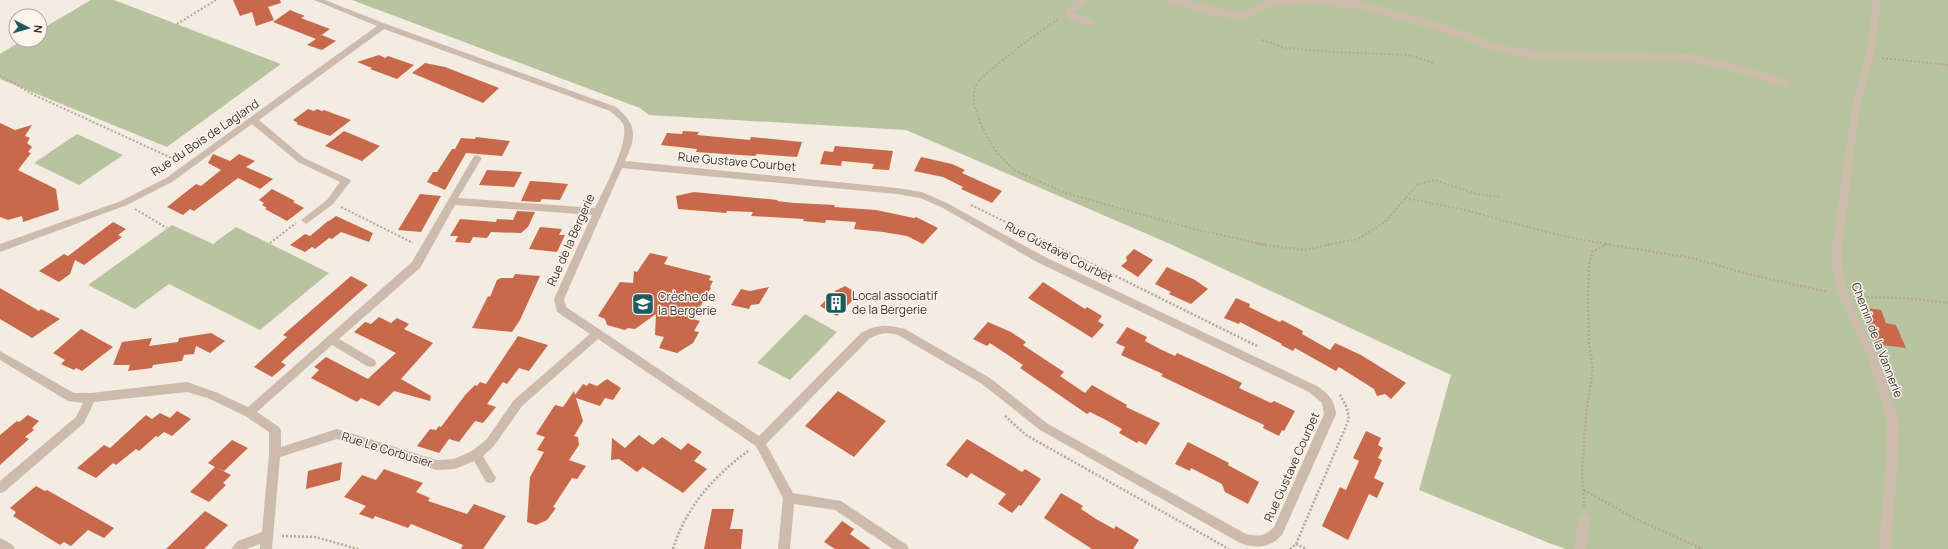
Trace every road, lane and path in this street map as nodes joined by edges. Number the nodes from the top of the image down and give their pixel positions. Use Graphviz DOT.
graph roads {
  1 [pos="216,0"];
  2 [pos="318,0"];
  3 [pos="1083,0"];
  4 [pos="1170,0"];
  5 [pos="1312,0"];
  6 [pos="1877,0"];
  7 [pos="1068,12"];
  8 [pos="1089,22"];
  9 [pos="178,24"];
  10 [pos="383,26"];
  11 [pos="1262,40"];
  12 [pos="1870,56"];
  13 [pos="1434,63"];
  14 [pos="1948,65"];
  15 [pos="0,75"];
  16 [pos="1784,83"];
  17 [pos="253,120"];
  18 [pos="477,158"];
  19 [pos="619,164"];
  20 [pos="188,166"];
  21 [pos="1499,197"];
  22 [pos="1405,198"];
  23 [pos="452,201"];
  24 [pos="330,202"];
  25 [pos="124,203"];
  26 [pos="597,212"];
  27 [pos="306,220"];
  28 [pos="168,228"];
  29 [pos="270,244"];
  30 [pos="428,245"];
  31 [pos="1605,245"];
  32 [pos="0,248"];
  33 [pos="1845,296"];
  34 [pos="1948,303"];
  35 [pos="597,334"];
  36 [pos="332,340"];
  37 [pos="0,355"];
  38 [pos="371,363"];
  39 [pos="91,398"];
  40 [pos="249,413"];
  41 [pos="1005,416"];
  42 [pos="760,443"];
  43 [pos="275,454"];
  44 [pos="476,455"];
  45 [pos="490,478"];
  46 [pos="0,488"];
  47 [pos="1583,490"];
  48 [pos="789,498"];
  49 [pos="1585,519"];
  50 [pos="267,536"];
  51 [pos="0,544"];
  52 [pos="1296,544"];
  53 [pos="9,549"];
  54 [pos="237,549"];
  55 [pos="266,549"];
  56 [pos="358,549"];
  57 [pos="673,549"];
  58 [pos="784,549"];
  59 [pos="903,549"];
  60 [pos="1228,549"];
  61 [pos="1306,549"];
  62 [pos="1580,549"];
  63 [pos="1702,549"];
  64 [pos="1885,549"];
  1 -- 9 [label="path"];
  2 -- 10 [label="street, Rue de la Bergerie"];
  3 -- 7 [label="lane"];
  4 -- 5 [label="lane"];
  5 -- 16 [label="lane"];
  6 -- 12 [label="street, Chemin de la Vannerie"];
  7 -- 8 [label="lane"];
  7 -- 22 [label="path"];
  10 -- 17 [label="street, Rue du Bois de Lagland"];
  10 -- 19 [label="street, Rue de la Bergerie"];
  11 -- 13 [label="path"];
  12 -- 14 [label="path"];
  12 -- 33 [label="street, Chemin de la Vannerie"];
  15 -- 20 [label="path"];
  17 -- 20 [label="street, Rue du Bois de Lagland"];
  17 -- 24 [label="street"];
  18 -- 23 [label="street"];
  19 -- 26 [label="street, Rue de la Bergerie"];
  19 -- 42 [label="street, Rue Gustave Courbet"];
  20 -- 25 [label="street, Rue du Bois de Lagland"];
  21 -- 22 [label="path"];
  22 -- 31 [label="path"];
  23 -- 26 [label="street"];
  23 -- 30 [label="street"];
  24 -- 27 [label="street"];
  24 -- 30 [label="path"];
  25 -- 28 [label="path"];
  25 -- 32 [label="street, Rue du Bois de Lagland"];
  26 -- 35 [label="street, Rue de la Bergerie"];
  27 -- 29 [label="path"];
  30 -- 36 [label="street"];
  31 -- 33 [label="path"];
  31 -- 47 [label="path"];
  33 -- 34 [label="path"];
  33 -- 64 [label="street, Chemin de la Vannerie"];
  35 -- 42 [label="street, Rue de la Bergerie"];
  35 -- 44 [label="street, Rue Le Corbusier"];
  36 -- 38 [label="street"];
  36 -- 40 [label="street"];
  37 -- 39 [label="street"];
  39 -- 40 [label="street"];
  39 -- 46 [label="street"];
  40 -- 43 [label="street"];
  41 -- 60 [label="path"];
  42 -- 48 [label="street, Rue de la Bergerie"];
  42 -- 57 [label="path"];
  43 -- 44 [label="street, Rue Le Corbusier"];
  43 -- 50 [label="street"];
  44 -- 45 [label="street"];
  47 -- 49 [label="path"];
  47 -- 63 [label="path"];
  48 -- 58 [label="street"];
  48 -- 59 [label="street"];
  49 -- 62 [label="street"];
  50 -- 54 [label="street"];
  50 -- 55 [label="street"];
  50 -- 56 [label="path"];
  51 -- 53 [label="street"];
  52 -- 61 [label="path"];
}
